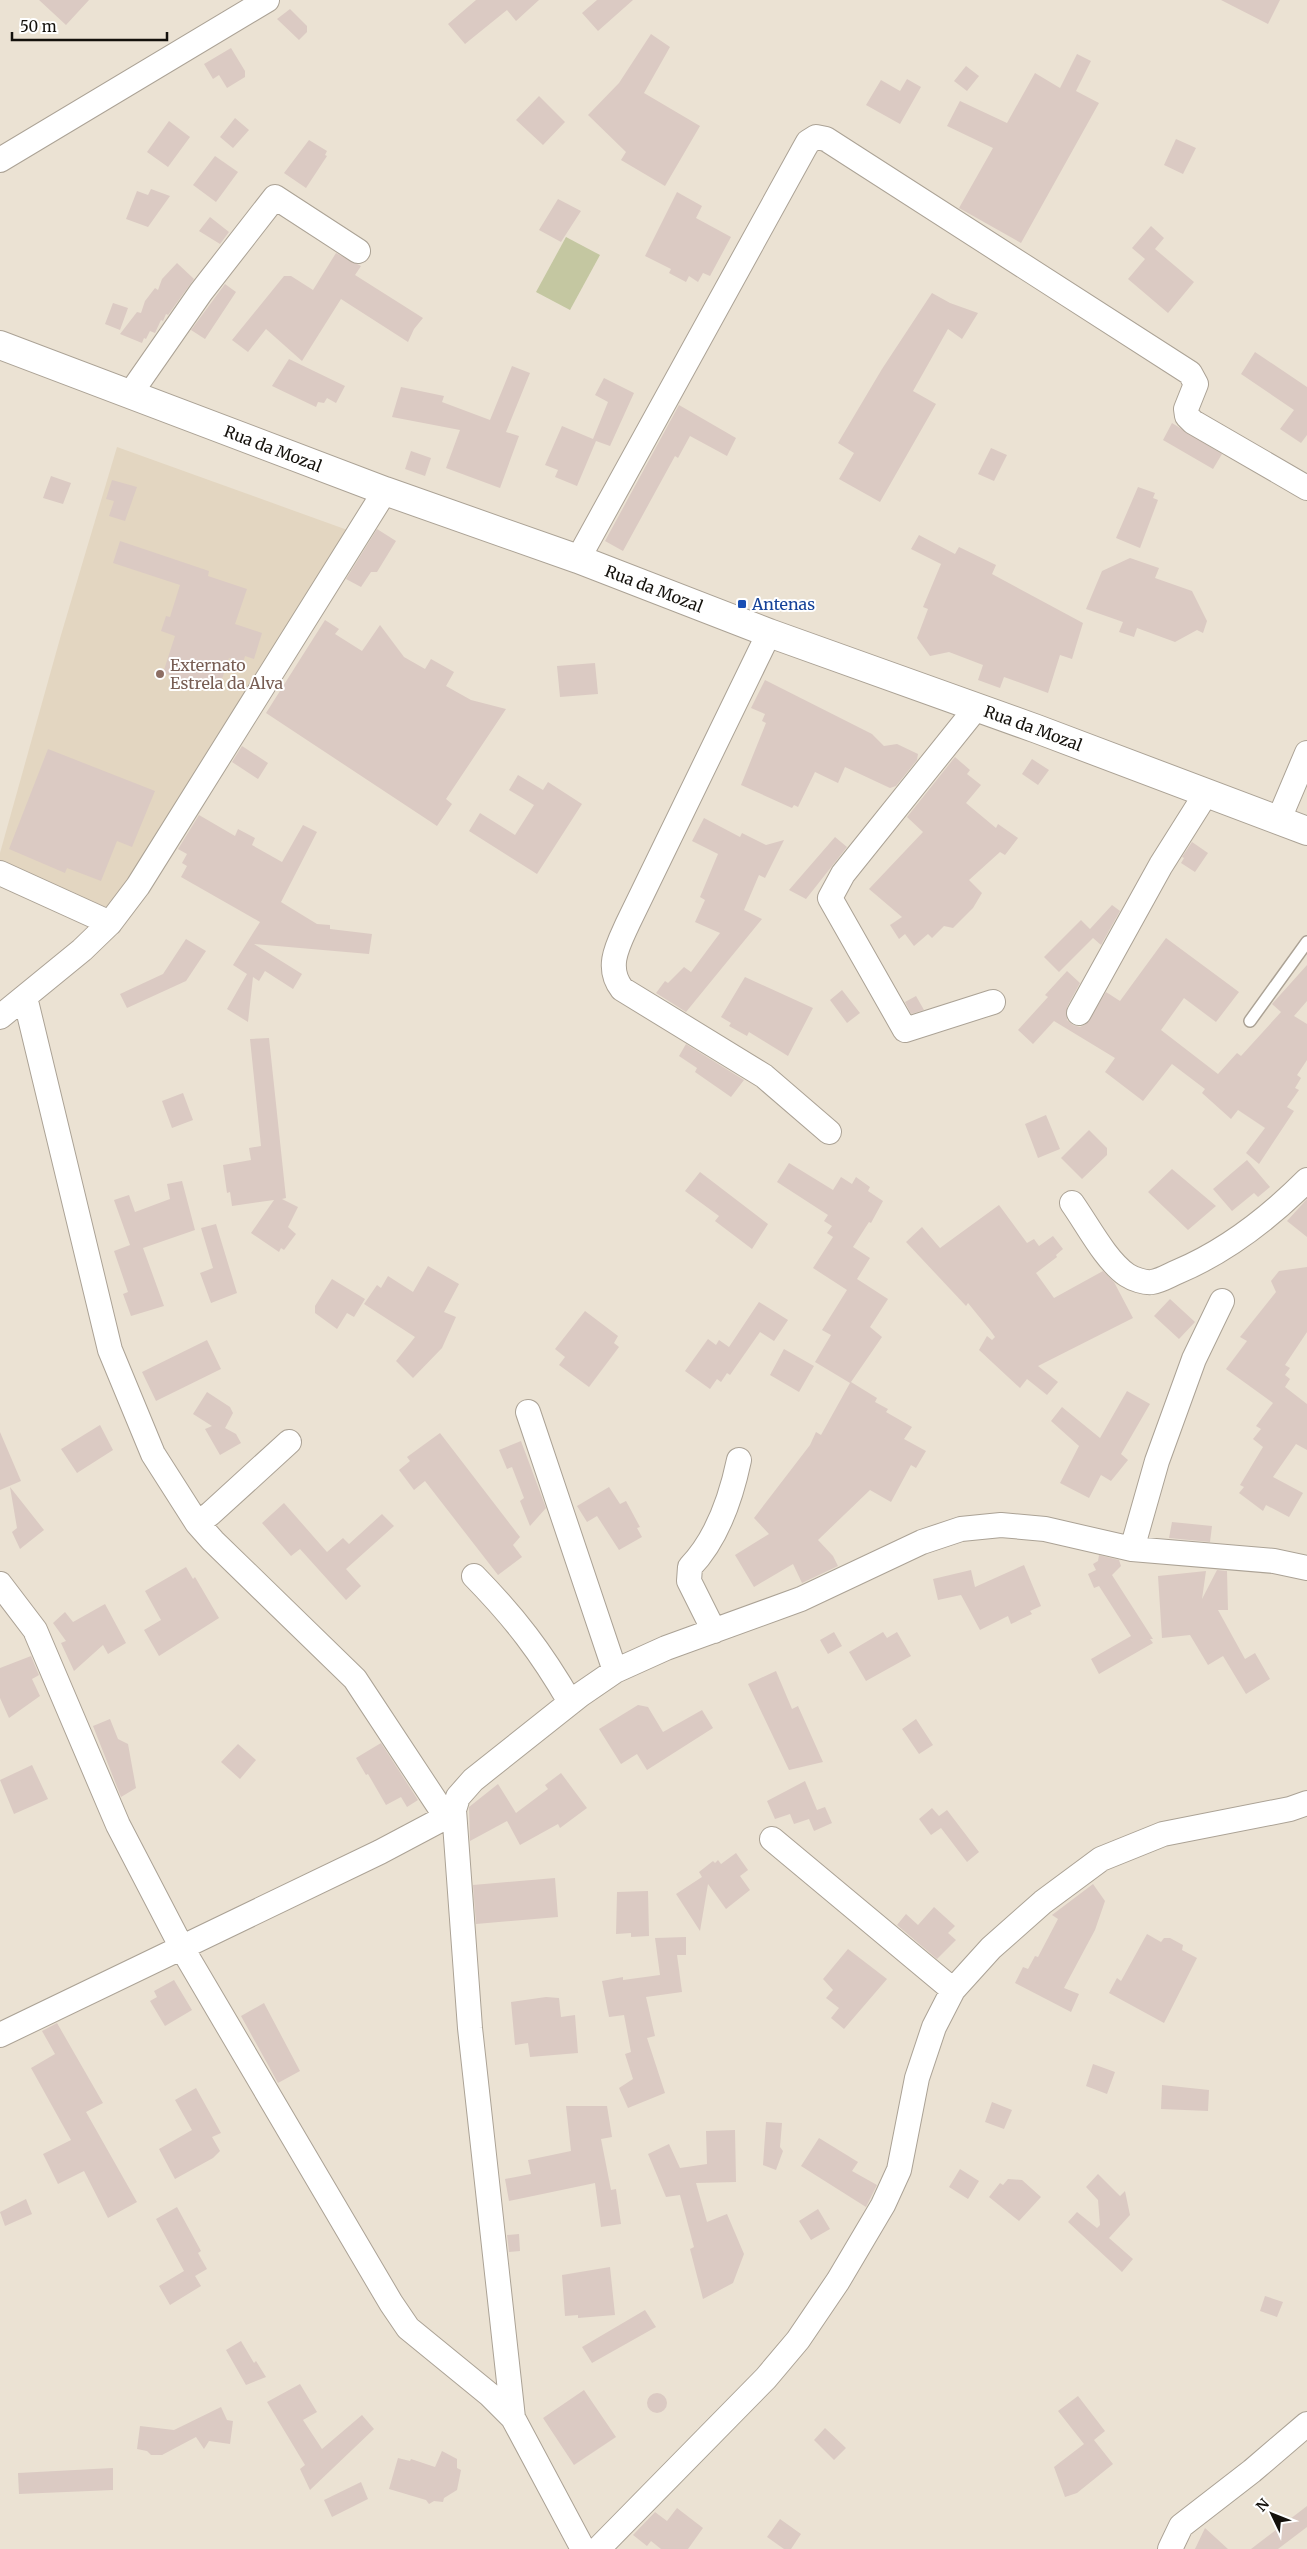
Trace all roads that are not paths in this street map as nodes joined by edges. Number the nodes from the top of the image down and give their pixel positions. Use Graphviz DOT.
graph roads {
  1 [pos="268,0"];
  2 [pos="0,160"];
  3 [pos="358,251"];
  4 [pos="0,345"];
  5 [pos="130,394"];
  6 [pos="1307,488"];
  7 [pos="385,491"];
  8 [pos="578,558"];
  9 [pos="770,633"];
  10 [pos="977,707"];
  11 [pos="1307,754"];
  12 [pos="1207,792"];
  13 [pos="1279,820"];
  14 [pos="1307,831"];
  15 [pos="0,873"];
  16 [pos="110,923"];
  17 [pos="1307,942"];
  18 [pos="25,997"];
  19 [pos="992,1002"];
  20 [pos="1078,1013"];
  21 [pos="0,1017"];
  22 [pos="1250,1021"];
  23 [pos="829,1132"];
  24 [pos="1307,1180"];
  25 [pos="1072,1203"];
  26 [pos="1222,1301"];
  27 [pos="528,1412"];
  28 [pos="289,1442"];
  29 [pos="739,1460"];
  30 [pos="197,1522"];
  31 [pos="1132,1549"];
  32 [pos="1307,1568"];
  33 [pos="474,1576"];
  34 [pos="0,1584"];
  35 [pos="714,1631"];
  36 [pos="615,1671"];
  37 [pos="570,1702"];
  38 [pos="1307,1803"];
  39 [pos="450,1814"];
  40 [pos="772,1839"];
  41 [pos="182,1948"];
  42 [pos="953,1990"];
  43 [pos="0,2035"];
  44 [pos="513,2418"];
  45 [pos="1307,2424"];
  46 [pos="582,2549"];
  47 [pos="598,2549"];
  48 [pos="1170,2549"];
  1 -- 2 [label="street"];
  3 -- 5 [label="street"];
  4 -- 5 [label="main road, Rua da Mozal"];
  5 -- 7 [label="main road, Rua da Mozal"];
  6 -- 8 [label="street"];
  7 -- 8 [label="main road, Rua da Mozal"];
  7 -- 16 [label="street"];
  8 -- 9 [label="main road, Rua da Mozal"];
  9 -- 10 [label="main road, Rua da Mozal"];
  9 -- 23 [label="street"];
  10 -- 12 [label="main road, Rua da Mozal"];
  10 -- 19 [label="street"];
  11 -- 13 [label="street"];
  12 -- 13 [label="main road, Rua da Mozal"];
  12 -- 20 [label="street"];
  13 -- 14 [label="main road, Rua da Mozal"];
  15 -- 16 [label="street"];
  16 -- 18 [label="street"];
  17 -- 22 [label="lane"];
  18 -- 21 [label="street"];
  18 -- 30 [label="street"];
  24 -- 25 [label="street"];
  26 -- 31 [label="street"];
  27 -- 36 [label="street"];
  28 -- 30 [label="street"];
  29 -- 35 [label="street"];
  30 -- 39 [label="street"];
  31 -- 32 [label="street"];
  31 -- 35 [label="street"];
  33 -- 37 [label="street"];
  34 -- 41 [label="street"];
  35 -- 36 [label="street"];
  36 -- 37 [label="street"];
  37 -- 39 [label="street"];
  38 -- 42 [label="street"];
  39 -- 41 [label="street"];
  39 -- 44 [label="street"];
  40 -- 42 [label="street"];
  41 -- 43 [label="street"];
  41 -- 44 [label="street"];
  42 -- 47 [label="street"];
  44 -- 46 [label="street"];
  45 -- 48 [label="street"];
}
